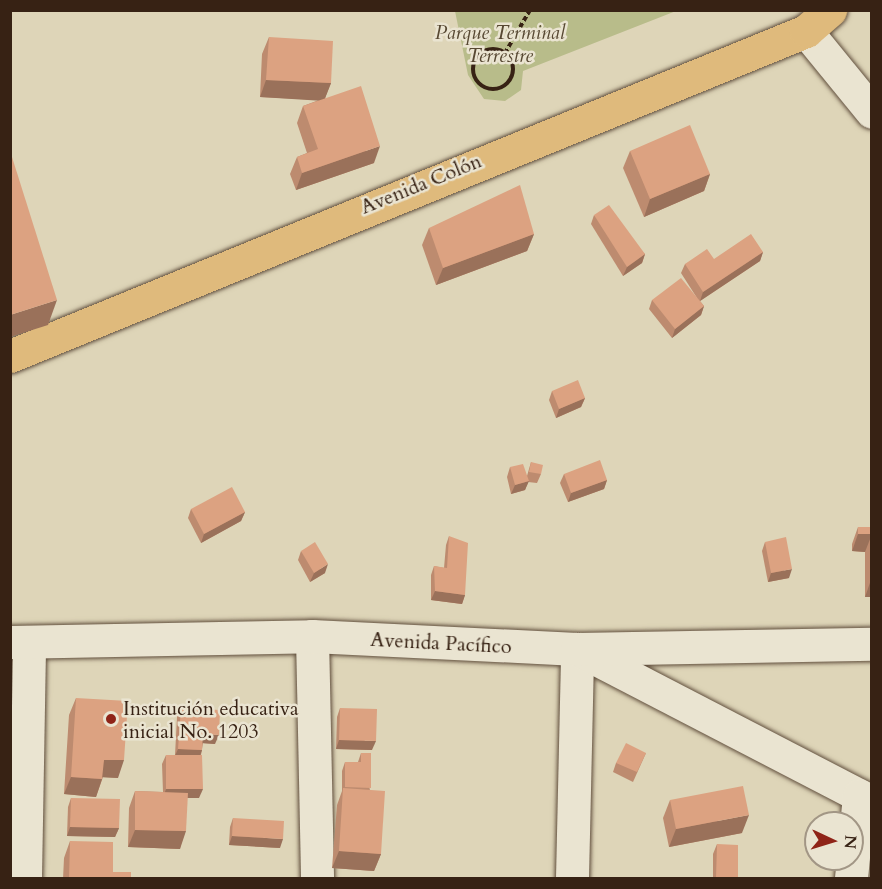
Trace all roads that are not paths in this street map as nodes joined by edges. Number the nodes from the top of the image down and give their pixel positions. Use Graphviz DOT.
graph roads {
  1 [pos="818,21"];
  2 [pos="872,111"];
  3 [pos="10,356"];
  4 [pos="312,636"];
  5 [pos="20,642"];
  6 [pos="872,644"];
  7 [pos="578,649"];
  8 [pos="865,799"];
  9 [pos="25,879"];
  10 [pos="317,879"];
  11 [pos="572,879"];
  12 [pos="851,879"];
  1 -- 2 [label="street"];
  1 -- 3 [label="main road, Avenida Colón"];
  4 -- 5 [label="street, Avenida Pacífico"];
  4 -- 7 [label="street, Avenida Pacífico"];
  4 -- 10 [label="street"];
  5 -- 9 [label="street"];
  6 -- 7 [label="street, Avenida Pacífico"];
  7 -- 8 [label="street"];
  7 -- 11 [label="street"];
  8 -- 12 [label="street"];
}
